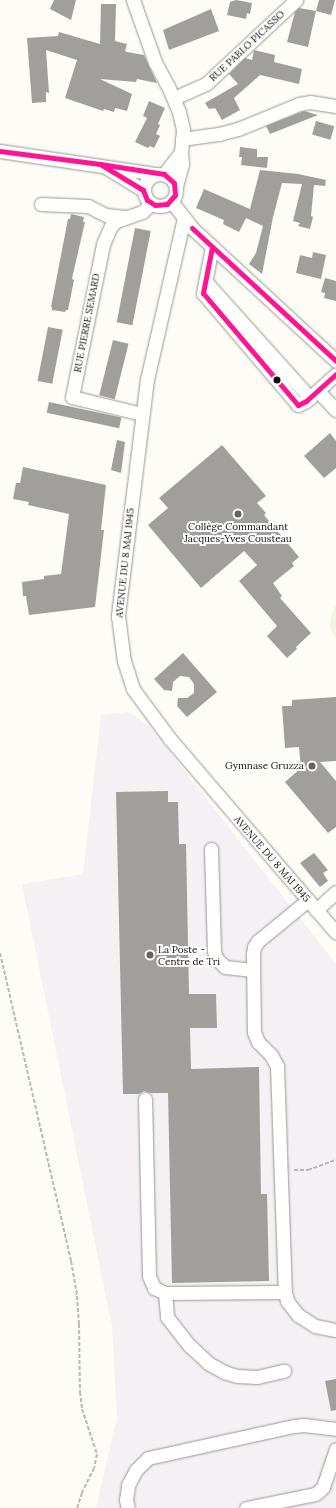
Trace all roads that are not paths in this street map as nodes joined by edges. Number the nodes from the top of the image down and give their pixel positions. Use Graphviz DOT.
graph roads {
  1 [pos="133,0"];
  2 [pos="296,0"];
  3 [pos="174,98"];
  4 [pos="336,106"];
  5 [pos="182,146"];
  6 [pos="0,151"];
  7 [pos="100,164"];
  8 [pos="160,174"];
  9 [pos="176,187"];
  10 [pos="143,190"];
  11 [pos="171,201"];
  12 [pos="41,204"];
  13 [pos="151,204"];
  14 [pos="127,217"];
  15 [pos="184,218"];
  16 [pos="212,247"];
  17 [pos="336,361"];
  18 [pos="336,374"];
  19 [pos="314,394"];
  20 [pos="336,410"];
  21 [pos="142,414"];
  22 [pos="211,849"];
  23 [pos="336,892"];
  24 [pos="312,905"];
  25 [pos="336,933"];
  26 [pos="253,970"];
  27 [pos="145,1099"];
  28 [pos="285,1292"];
  29 [pos="165,1293"];
  30 [pos="336,1330"];
  31 [pos="284,1371"];
  32 [pos="336,1429"];
  33 [pos="336,1449"];
  34 [pos="128,1508"];
  35 [pos="246,1508"];
  1 -- 3 [label="street"];
  2 -- 3 [label="street, RUE PABLO PICASSO"];
  3 -- 5 [label="street"];
  4 -- 5 [label="street"];
  5 -- 8 [label="street"];
  5 -- 9 [label="street"];
  6 -- 7 [label="street"];
  7 -- 8 [label="street"];
  7 -- 10 [label="street"];
  8 -- 9 [label="street"];
  8 -- 10 [label="street"];
  9 -- 11 [label="street"];
  10 -- 13 [label="street"];
  11 -- 13 [label="street"];
  11 -- 15 [label="street"];
  12 -- 14 [label="street"];
  13 -- 14 [label="street, RUE PIERRE SEMARD"];
  14 -- 21 [label="street, RUE PIERRE SEMARD"];
  15 -- 16 [label="street"];
  15 -- 21 [label="street, AVENUE DU 8 MAI 1945"];
  16 -- 17 [label="street"];
  16 -- 19 [label="street"];
  18 -- 19 [label="street"];
  19 -- 20 [label="street"];
  21 -- 24 [label="street, AVENUE DU 8 MAI 1945"];
  22 -- 26 [label="street"];
  23 -- 24 [label="street"];
  24 -- 25 [label="street, AVENUE DU 8 MAI 1945"];
  24 -- 26 [label="street"];
  26 -- 28 [label="street"];
  27 -- 29 [label="street"];
  28 -- 29 [label="street"];
  28 -- 30 [label="street"];
  29 -- 31 [label="street"];
  32 -- 34 [label="street"];
  33 -- 35 [label="street"];
}
